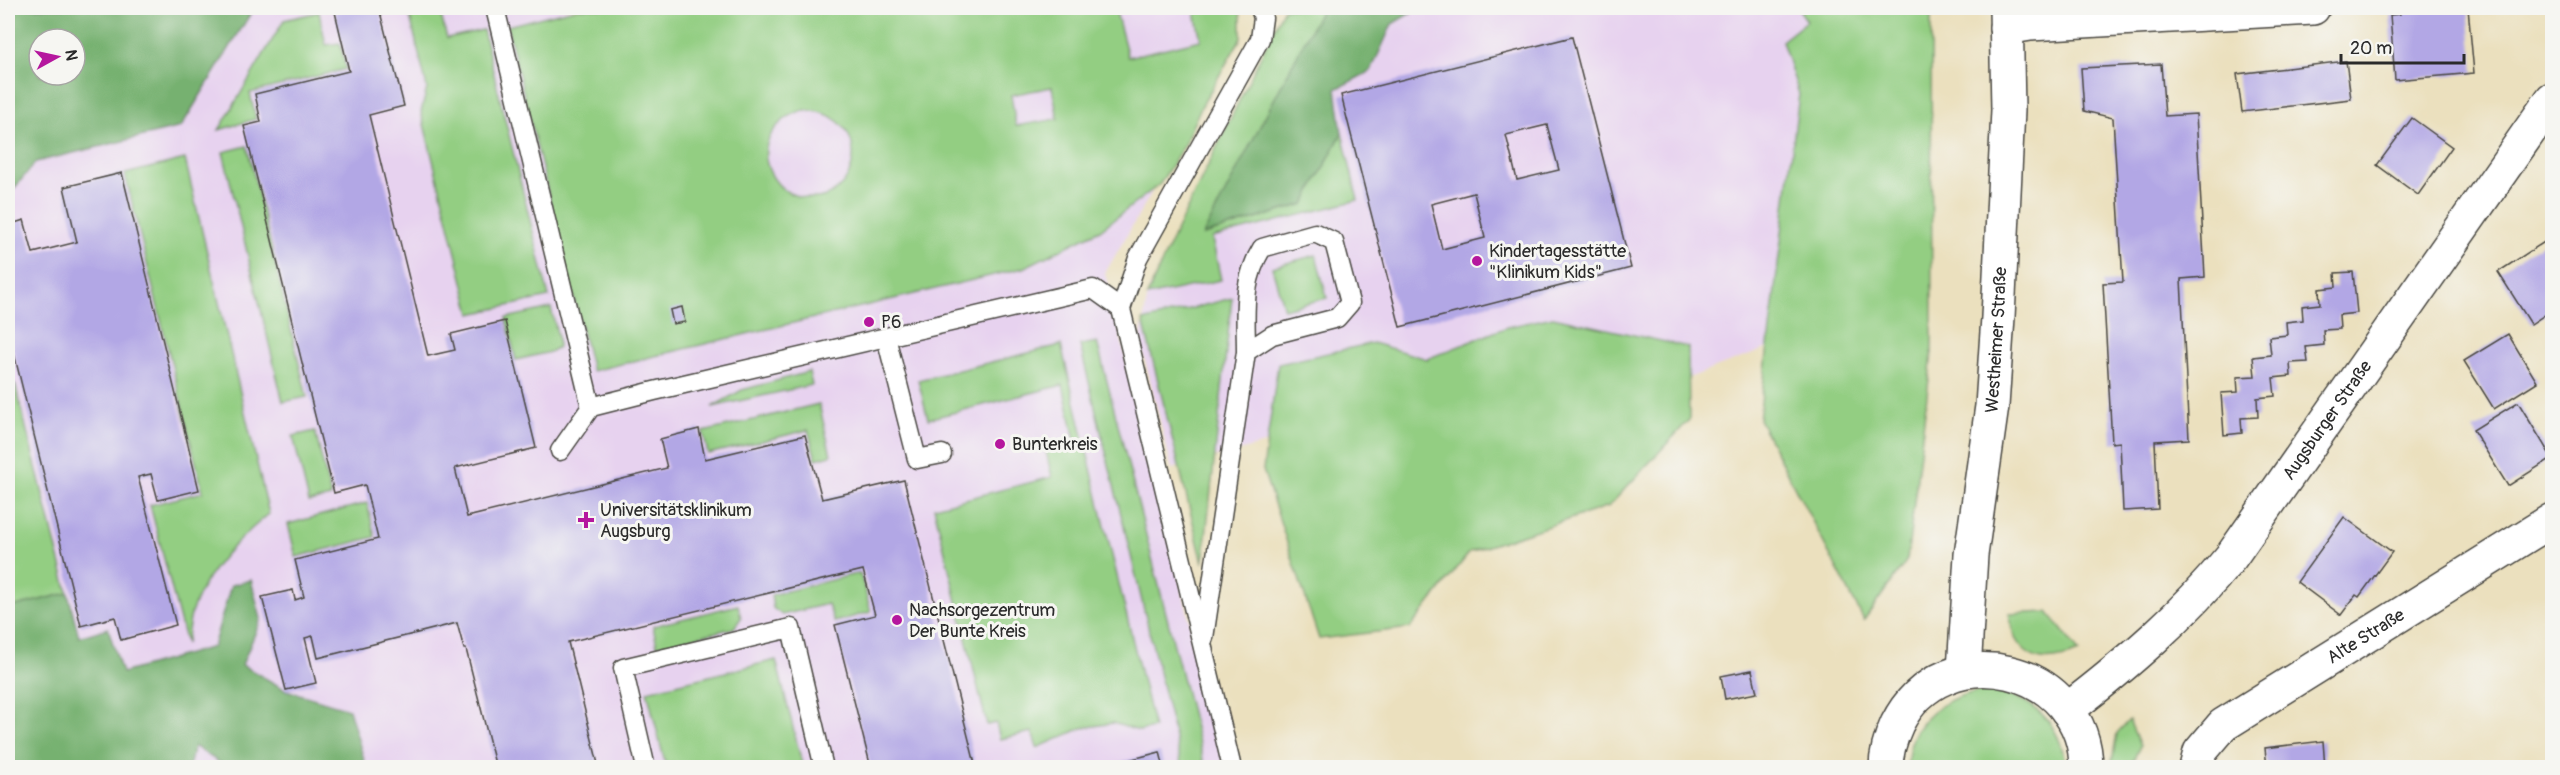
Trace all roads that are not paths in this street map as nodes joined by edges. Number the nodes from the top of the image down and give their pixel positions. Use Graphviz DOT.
graph roads {
  1 [pos="495,8"];
  2 [pos="1260,8"];
  3 [pos="2313,8"];
  4 [pos="2006,17"];
  5 [pos="2553,99"];
  6 [pos="1121,309"];
  7 [pos="886,337"];
  8 [pos="1246,352"];
  9 [pos="591,407"];
  10 [pos="560,452"];
  11 [pos="942,454"];
  12 [pos="2553,520"];
  13 [pos="1203,648"];
  14 [pos="1964,671"];
  15 [pos="2067,710"];
  16 [pos="646,768"];
  17 [pos="824,768"];
  18 [pos="1232,768"];
  19 [pos="1886,768"];
  20 [pos="2086,768"];
  21 [pos="2196,768"];
  1 -- 9 [label="lane"];
  2 -- 6 [label="lane"];
  3 -- 4 [label="street"];
  4 -- 14 [label="street, Westheimer Straße"];
  5 -- 15 [label="street, Augsburger Straße"];
  6 -- 7 [label="lane"];
  6 -- 13 [label="lane"];
  7 -- 9 [label="lane"];
  7 -- 11 [label="lane"];
  8 -- 8 [label="lane"];
  8 -- 13 [label="lane"];
  9 -- 10 [label="lane"];
  12 -- 21 [label="street, Alte Straße"];
  13 -- 18 [label="lane"];
  14 -- 15 [label="street"];
  14 -- 19 [label="street"];
  15 -- 20 [label="street"];
  16 -- 17 [label="lane"];
}
